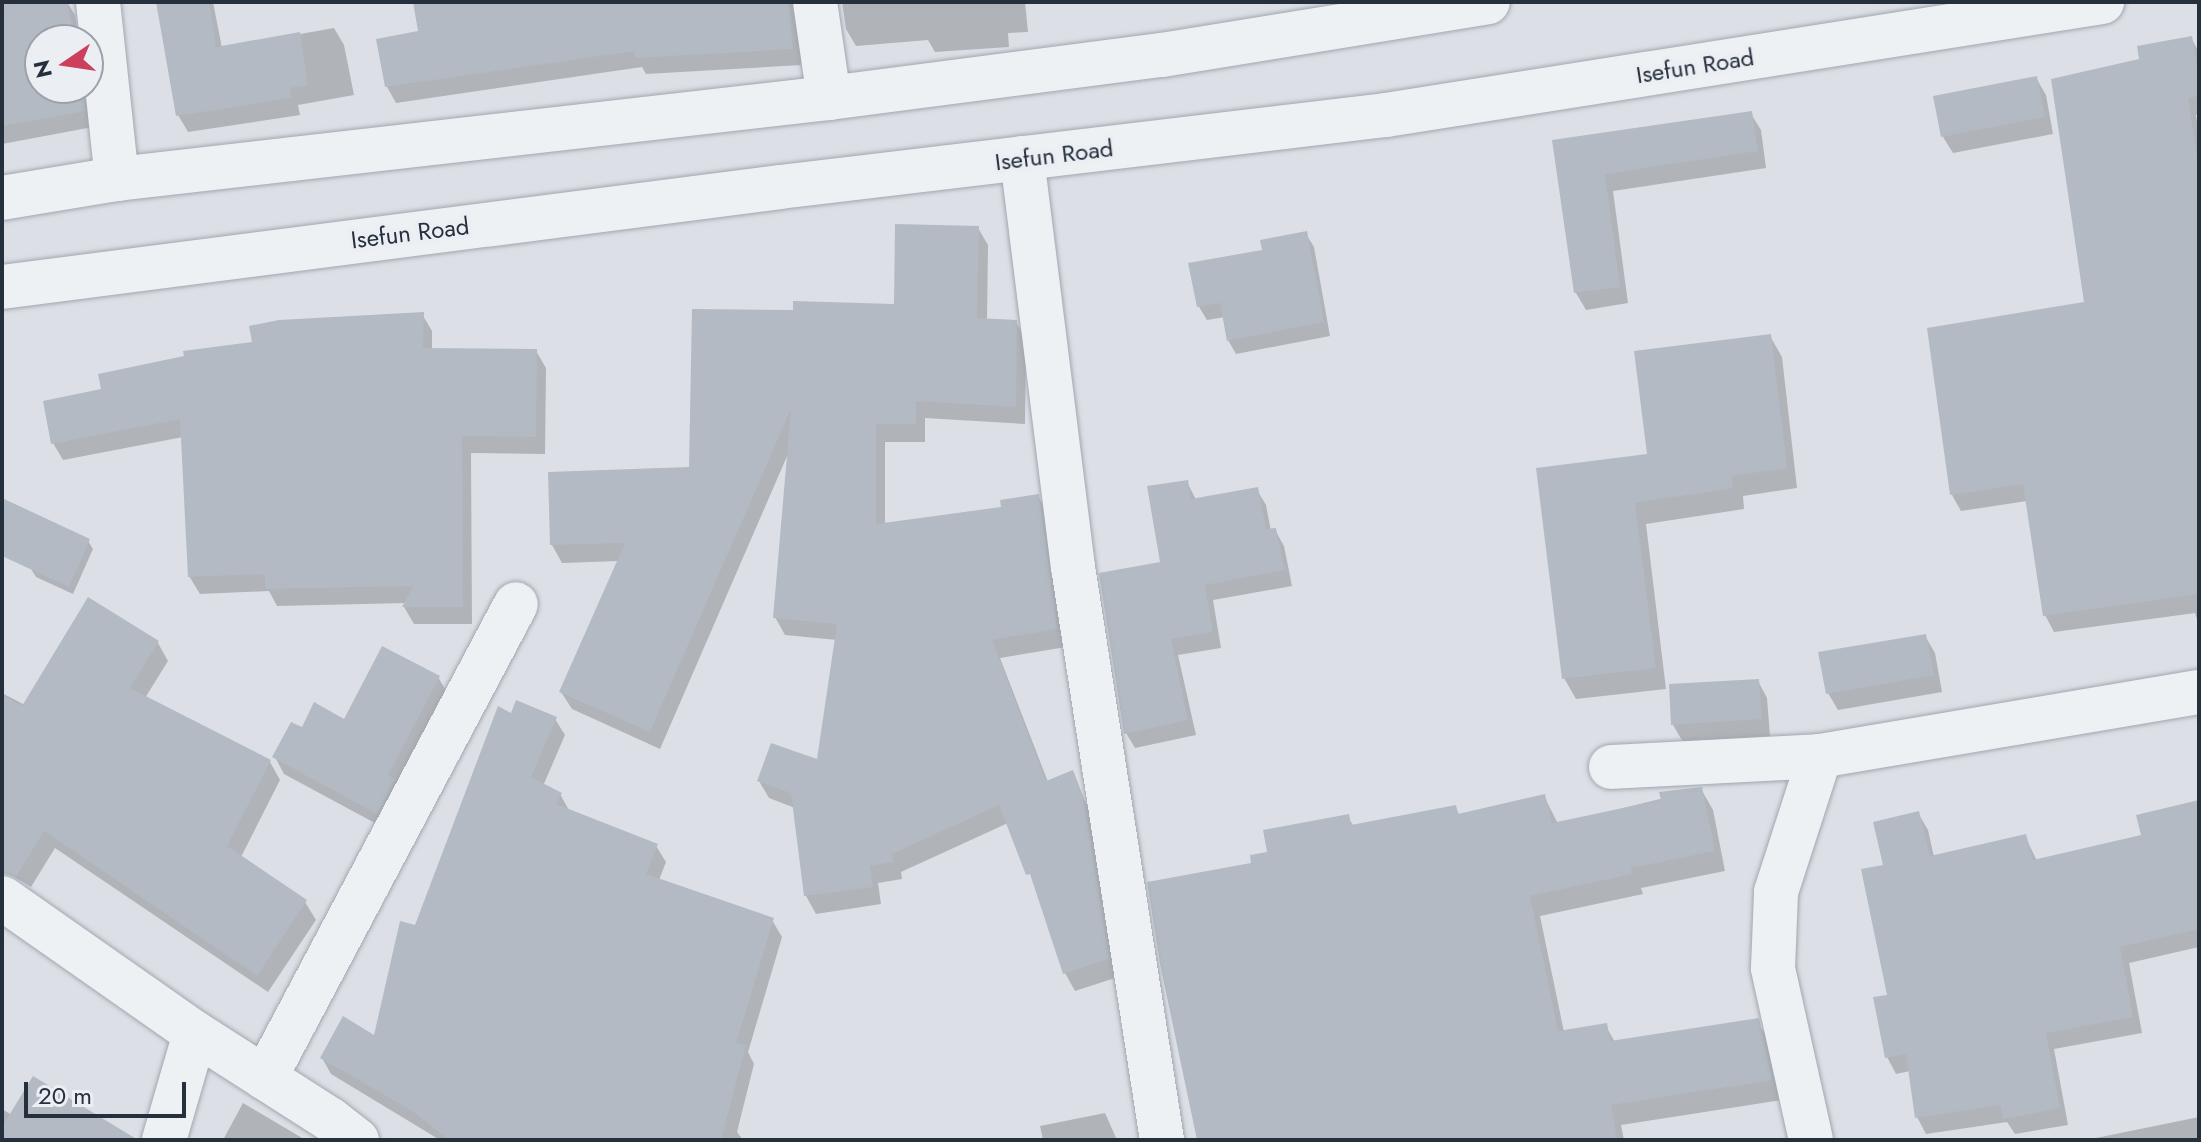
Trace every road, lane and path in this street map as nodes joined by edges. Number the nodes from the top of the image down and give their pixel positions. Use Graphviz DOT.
graph roads {
  1 [pos="98,2"];
  2 [pos="815,2"];
  3 [pos="1488,2"];
  4 [pos="2102,2"];
  5 [pos="829,98"];
  6 [pos="1022,158"];
  7 [pos="117,179"];
  8 [pos="2,198"];
  9 [pos="2,287"];
  10 [pos="516,604"];
  11 [pos="2199,692"];
  12 [pos="1820,756"];
  13 [pos="1611,767"];
  14 [pos="2,898"];
  15 [pos="195,1033"];
  16 [pos="265,1078"];
  17 [pos="1802,1138"];
  18 [pos="164,1140"];
  19 [pos="357,1140"];
  20 [pos="1162,1140"];
  1 -- 7 [label="street"];
  2 -- 5 [label="street"];
  3 -- 5 [label="street"];
  4 -- 6 [label="street, Isefun Road"];
  5 -- 7 [label="street"];
  6 -- 9 [label="street, Isefun Road"];
  6 -- 20 [label="street"];
  7 -- 8 [label="street"];
  10 -- 16 [label="street"];
  11 -- 12 [label="street"];
  12 -- 13 [label="street"];
  12 -- 17 [label="street"];
  14 -- 15 [label="street"];
  15 -- 16 [label="street"];
  15 -- 18 [label="street"];
  16 -- 19 [label="street"];
}
